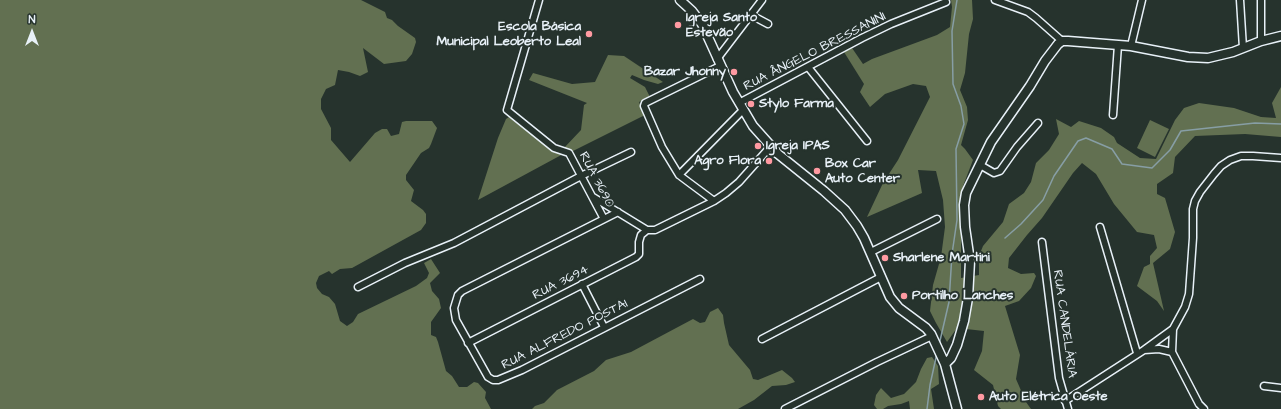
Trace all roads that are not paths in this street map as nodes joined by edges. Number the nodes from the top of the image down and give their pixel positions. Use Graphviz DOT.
graph roads {
  1 [pos="539,0"];
  2 [pos="680,0"];
  3 [pos="762,0"];
  4 [pos="995,0"];
  5 [pos="1142,0"];
  6 [pos="1240,0"];
  7 [pos="1260,0"];
  8 [pos="946,2"];
  9 [pos="751,15"];
  10 [pos="768,24"];
  11 [pos="1281,36"];
  12 [pos="1062,41"];
  13 [pos="1261,41"];
  14 [pos="1118,45"];
  15 [pos="1131,46"];
  16 [pos="1243,48"];
  17 [pos="719,63"];
  18 [pos="808,67"];
  19 [pos="741,107"];
  20 [pos="1113,115"];
  21 [pos="1038,123"];
  22 [pos="867,141"];
  23 [pos="771,146"];
  24 [pos="631,152"];
  25 [pos="1281,158"];
  26 [pos="980,165"];
  27 [pos="679,175"];
  28 [pos="581,176"];
  29 [pos="591,196"];
  30 [pos="714,201"];
  31 [pos="618,212"];
  32 [pos="604,219"];
  33 [pos="937,219"];
  34 [pos="1100,227"];
  35 [pos="647,230"];
  36 [pos="1042,242"];
  37 [pos="871,252"];
  38 [pos="881,277"];
  39 [pos="700,278"];
  40 [pos="582,284"];
  41 [pos="358,287"];
  42 [pos="604,328"];
  43 [pos="1173,329"];
  44 [pos="932,336"];
  45 [pos="762,339"];
  46 [pos="468,343"];
  47 [pos="1144,350"];
  48 [pos="1172,352"];
  49 [pos="1137,353"];
  50 [pos="945,364"];
  51 [pos="1264,386"];
  52 [pos="1281,388"];
  53 [pos="1065,401"];
  54 [pos="1201,406"];
  55 [pos="785,409"];
  56 [pos="957,409"];
  57 [pos="1068,409"];
  58 [pos="1194,409"];
  1 -- 28 [label="street, RUA 3690"];
  2 -- 17 [label="street"];
  3 -- 9 [label="street"];
  4 -- 12 [label="street"];
  5 -- 15 [label="street"];
  6 -- 16 [label="street"];
  7 -- 13 [label="street"];
  8 -- 18 [label="street, RUA ÂNGELO BRESSANINI"];
  9 -- 10 [label="street"];
  9 -- 17 [label="street"];
  11 -- 13 [label="street"];
  12 -- 14 [label="street"];
  12 -- 26 [label="street"];
  13 -- 16 [label="street"];
  14 -- 15 [label="street"];
  14 -- 20 [label="street"];
  15 -- 16 [label="street"];
  17 -- 19 [label="street"];
  17 -- 27 [label="street"];
  18 -- 19 [label="street, RUA ÂNGELO BRESSANINI"];
  18 -- 22 [label="street"];
  19 -- 23 [label="street"];
  19 -- 27 [label="street, RUA ÂNGELO BRESSANINI"];
  21 -- 26 [label="street"];
  23 -- 30 [label="street"];
  23 -- 37 [label="street"];
  24 -- 28 [label="street"];
  25 -- 43 [label="street"];
  26 -- 50 [label="street"];
  27 -- 30 [label="street"];
  28 -- 29 [label="street, RUA 3690"];
  28 -- 41 [label="street"];
  29 -- 31 [label="street"];
  29 -- 32 [label="street, RUA 3690"];
  30 -- 35 [label="street"];
  31 -- 32 [label="street, RUA ALFREDO POSTAI"];
  31 -- 35 [label="street"];
  32 -- 46 [label="street, RUA ALFREDO POSTAI"];
  33 -- 37 [label="street"];
  34 -- 49 [label="street"];
  35 -- 40 [label="street, RUA 3694"];
  36 -- 53 [label="street, RUA CANDELÁRIA"];
  37 -- 38 [label="street"];
  38 -- 44 [label="street"];
  38 -- 45 [label="street"];
  39 -- 42 [label="street, RUA ALFREDO POSTAI"];
  40 -- 42 [label="street"];
  40 -- 46 [label="street, RUA 3694"];
  42 -- 46 [label="street, RUA ALFREDO POSTAI"];
  43 -- 47 [label="street"];
  43 -- 48 [label="street"];
  44 -- 50 [label="street"];
  44 -- 55 [label="street"];
  47 -- 48 [label="street"];
  47 -- 49 [label="street"];
  48 -- 54 [label="street"];
  49 -- 53 [label="street"];
  50 -- 56 [label="street"];
  51 -- 52 [label="street"];
  53 -- 57 [label="street, RUA CANDELÁRIA"];
  54 -- 58 [label="street"];
}
